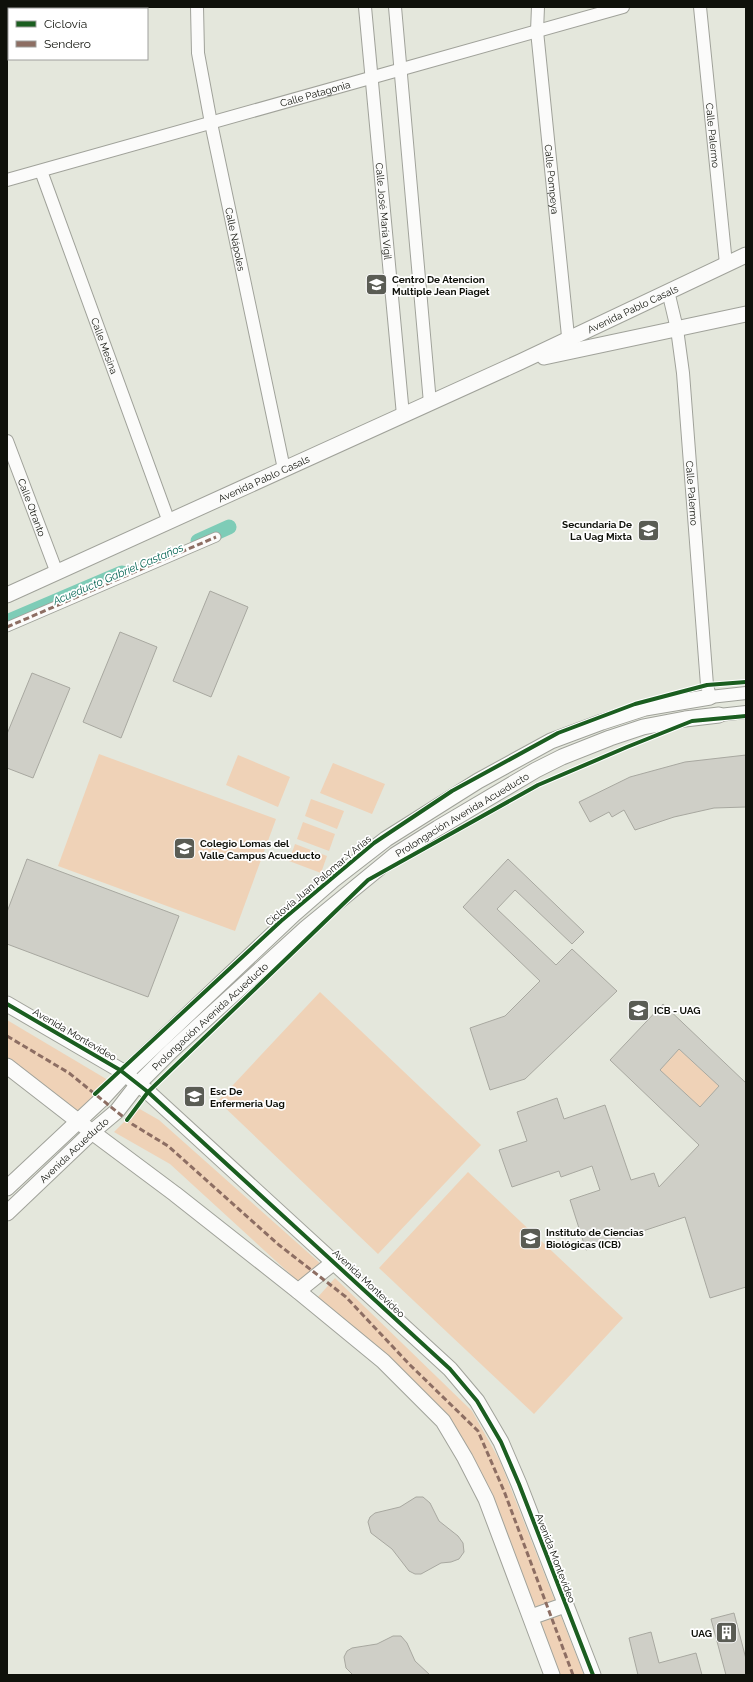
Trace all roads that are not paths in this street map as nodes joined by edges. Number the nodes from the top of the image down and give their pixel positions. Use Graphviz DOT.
graph roads {
  1 [pos="197,7"];
  2 [pos="365,7"];
  3 [pos="395,7"];
  4 [pos="538,7"];
  5 [pos="623,7"];
  6 [pos="700,7"];
  7 [pos="537,31"];
  8 [pos="400,70"];
  9 [pos="372,78"];
  10 [pos="211,123"];
  11 [pos="41,171"];
  12 [pos="7,180"];
  13 [pos="746,255"];
  14 [pos="726,264"];
  15 [pos="668,291"];
  16 [pos="746,314"];
  17 [pos="677,329"];
  18 [pos="569,345"];
  19 [pos="430,403"];
  20 [pos="403,415"];
  21 [pos="7,441"];
  22 [pos="284,469"];
  23 [pos="169,522"];
  24 [pos="216,537"];
  25 [pos="57,573"];
  26 [pos="7,595"];
  27 [pos="7,627"];
  28 [pos="746,693"];
  29 [pos="710,697"];
  30 [pos="746,712"];
  31 [pos="718,715"];
  32 [pos="386,839"];
  33 [pos="395,855"];
  34 [pos="7,1004"];
  35 [pos="7,1066"];
  36 [pos="125,1074"];
  37 [pos="138,1084"];
  38 [pos="78,1122"];
  39 [pos="92,1132"];
  40 [pos="7,1188"];
  41 [pos="7,1213"];
  42 [pos="334,1262"];
  43 [pos="298,1291"];
  44 [pos="565,1605"];
  45 [pos="531,1617"];
  46 [pos="552,1675"];
  47 [pos="593,1675"];
  1 -- 10 [label="street, Calle Nápoles"];
  2 -- 9 [label="street, Calle José María Vigil"];
  3 -- 8 [label="street"];
  4 -- 7 [label="street, Calle Pompeya"];
  5 -- 7 [label="street, Calle Patagonia"];
  6 -- 14 [label="street, Calle Palermo"];
  7 -- 8 [label="street, Calle Patagonia"];
  7 -- 18 [label="street, Calle Pompeya"];
  8 -- 9 [label="street, Calle Patagonia"];
  8 -- 19 [label="street"];
  9 -- 10 [label="street, Calle Patagonia"];
  9 -- 20 [label="street, Calle José María Vigil"];
  10 -- 11 [label="street, Calle Patagonia"];
  10 -- 22 [label="street, Calle Nápoles"];
  11 -- 12 [label="street, Calle Patagonia"];
  11 -- 23 [label="street, Calle Mesina"];
  13 -- 14 [label="street, Avenida Pablo Casals"];
  14 -- 15 [label="street, Avenida Pablo Casals"];
  15 -- 17 [label="street, Calle Palermo"];
  15 -- 18 [label="street, Avenida Pablo Casals"];
  16 -- 17 [label="street, Avenida Pablo Casals"];
  17 -- 18 [label="street, Avenida Pablo Casals"];
  17 -- 29 [label="street, Calle Palermo"];
  18 -- 19 [label="street, Avenida Pablo Casals"];
  19 -- 20 [label="street, Avenida Pablo Casals"];
  20 -- 22 [label="street, Avenida Pablo Casals"];
  21 -- 25 [label="street, Calle Otranto"];
  22 -- 23 [label="street, Avenida Pablo Casals"];
  23 -- 25 [label="street, Avenida Pablo Casals"];
  24 -- 27 [label="street"];
  25 -- 26 [label="street, Avenida Pablo Casals"];
  28 -- 29 [label="street"];
  29 -- 32 [label="street, Prolongación Avenida Acueducto"];
  30 -- 31 [label="street"];
  31 -- 33 [label="street, Prolongación Avenida Acueducto"];
  32 -- 33 [label="street"];
  32 -- 36 [label="street, Prolongación Avenida Acueducto"];
  33 -- 37 [label="street, Prolongación Avenida Acueducto"];
  34 -- 36 [label="street, Avenida Montevideo"];
  35 -- 38 [label="street"];
  36 -- 37 [label="street, Avenida Montevideo"];
  36 -- 38 [label="street, Avenida Acueducto"];
  37 -- 39 [label="street, Avenida Acueducto"];
  37 -- 42 [label="street, Avenida Montevideo"];
  38 -- 39 [label="street"];
  38 -- 40 [label="street, Avenida Acueducto"];
  39 -- 41 [label="street, Avenida Acueducto"];
  39 -- 43 [label="street"];
  42 -- 43 [label="street"];
  42 -- 44 [label="street, Avenida Montevideo"];
  43 -- 45 [label="street"];
  44 -- 45 [label="street"];
  44 -- 47 [label="street, Avenida Montevideo"];
  45 -- 46 [label="street"];
}
